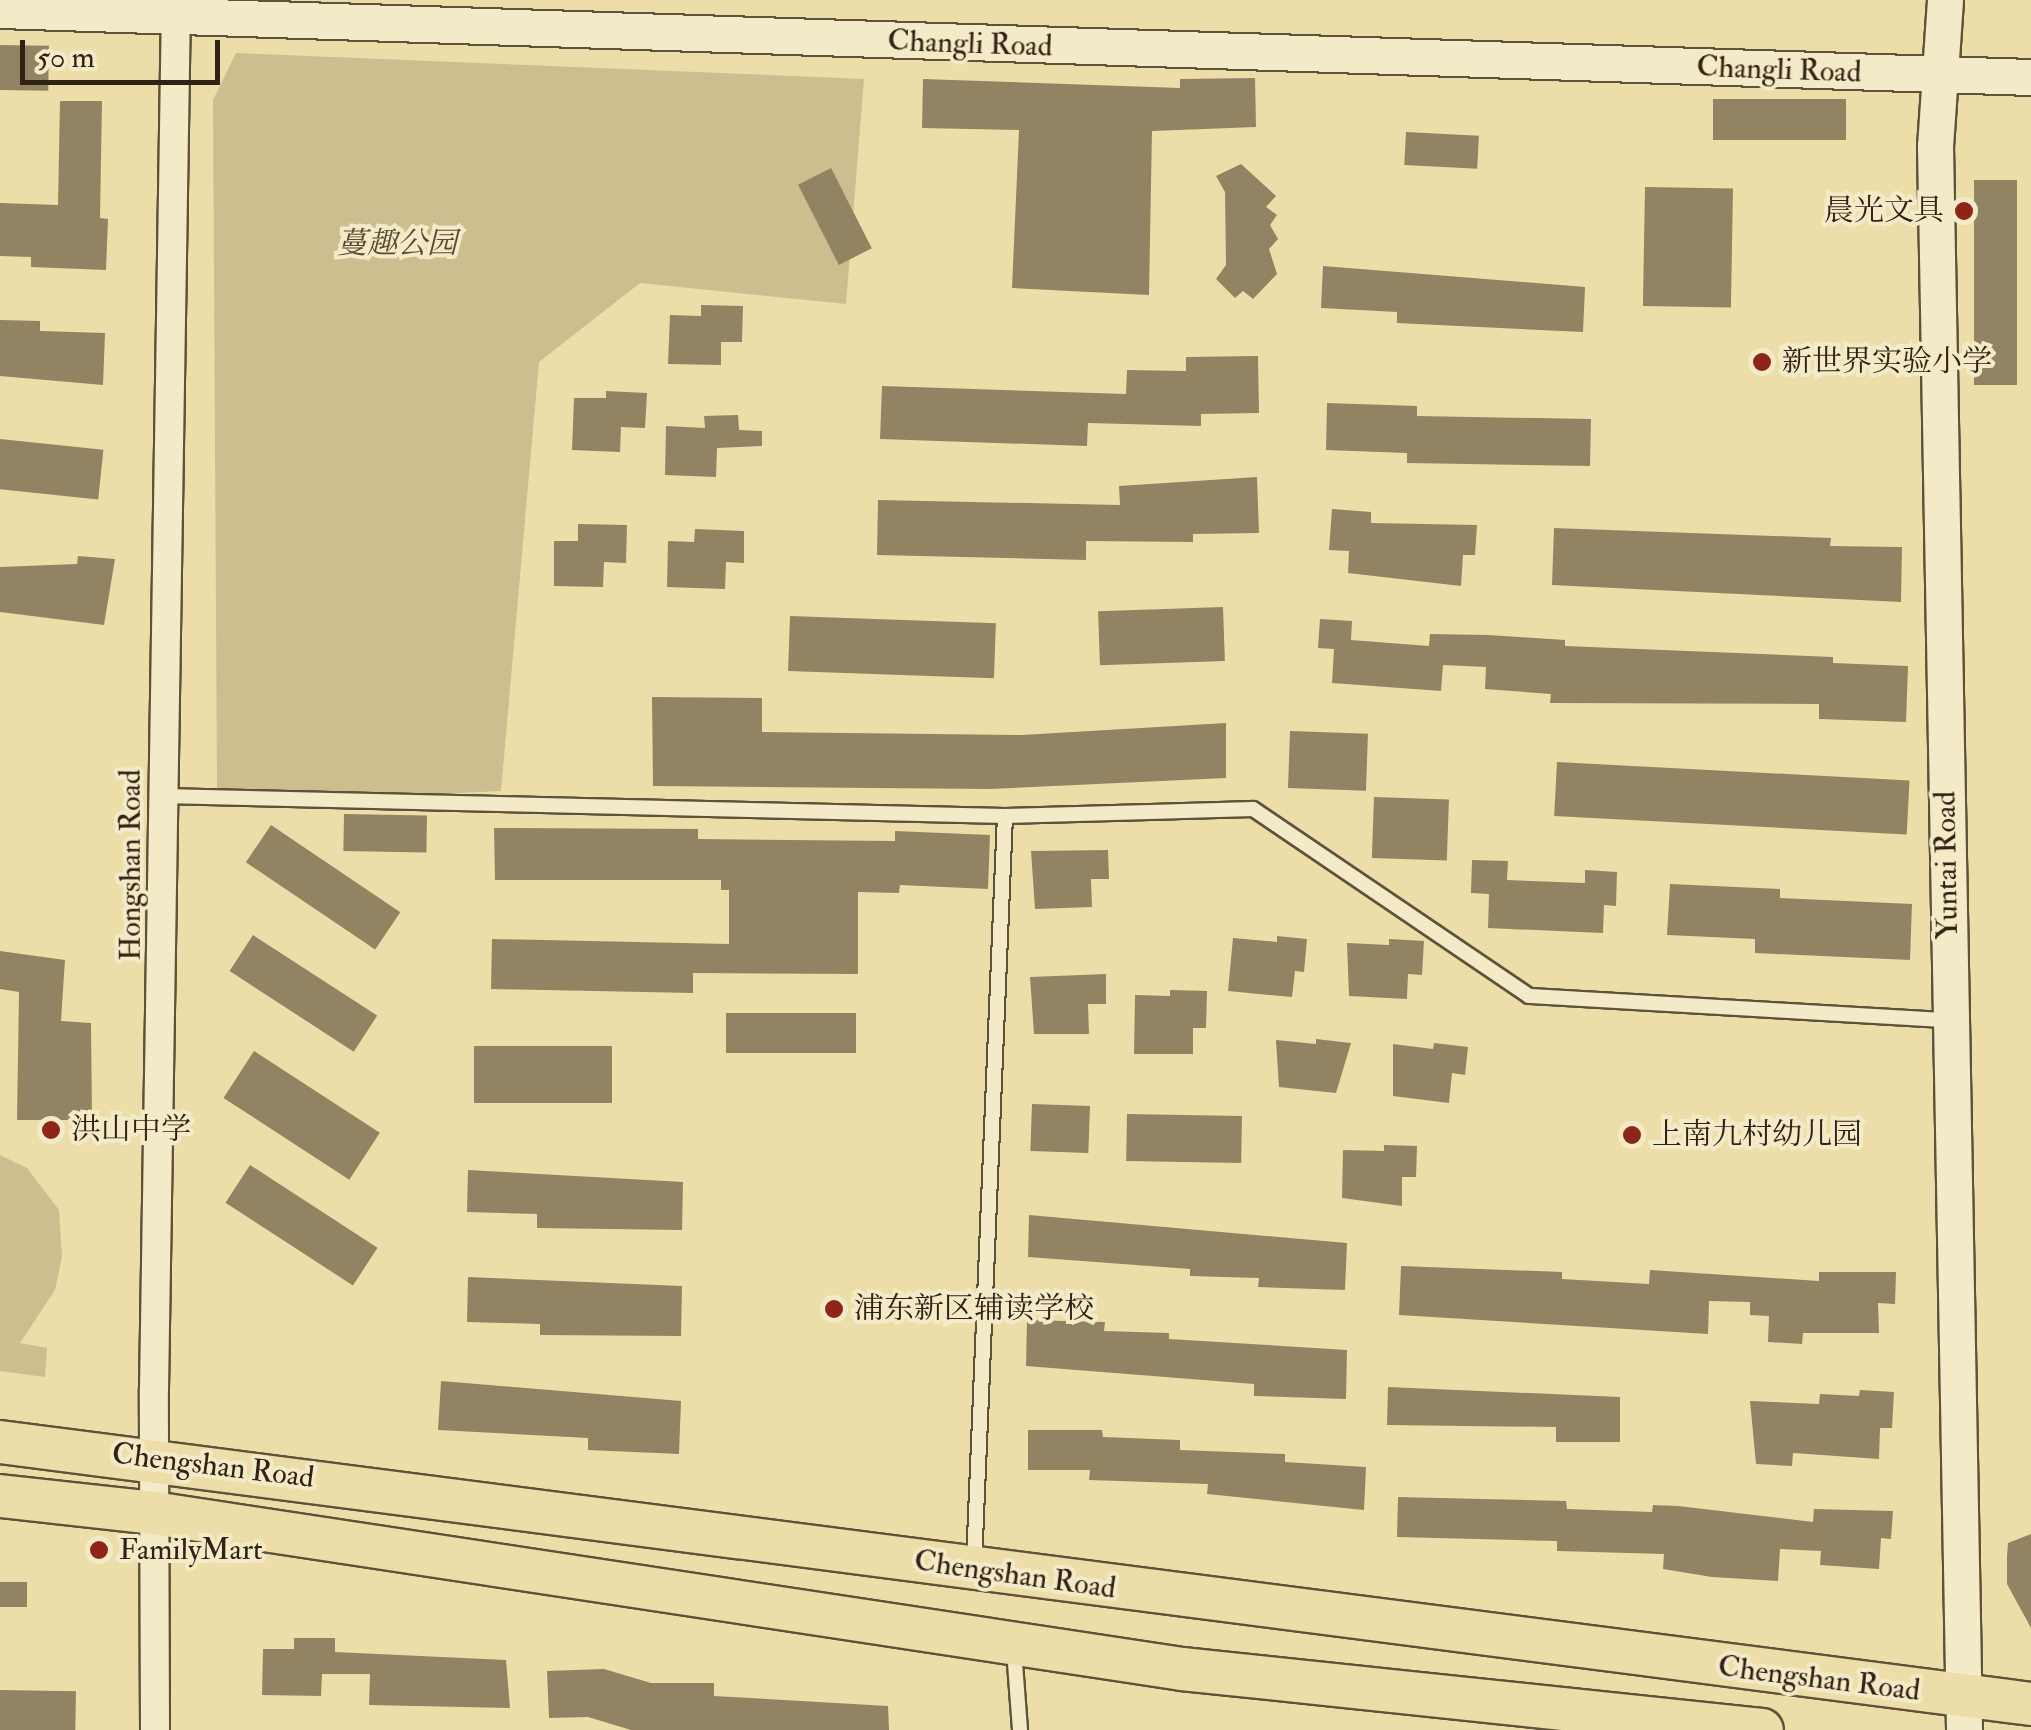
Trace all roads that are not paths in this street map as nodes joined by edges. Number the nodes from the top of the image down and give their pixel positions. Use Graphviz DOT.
graph roads {
  1 [pos="1945,0"];
  2 [pos="176,8"];
  3 [pos="0,10"];
  4 [pos="1940,75"];
  5 [pos="2031,77"];
  6 [pos="163,796"];
  7 [pos="1005,816"];
  8 [pos="1950,1020"];
  9 [pos="0,1442"];
  10 [pos="154,1457"];
  11 [pos="0,1496"];
  12 [pos="153,1513"];
  13 [pos="974,1569"];
  14 [pos="1014,1644"];
  15 [pos="2031,1704"];
  16 [pos="1963,1714"];
  17 [pos="155,1730"];
  18 [pos="1020,1730"];
  19 [pos="1762,1730"];
  1 -- 4 [label="street, Yuntai Road"];
  2 -- 3 [label="street, Changli Road"];
  2 -- 4 [label="street, Changli Road"];
  2 -- 6 [label="street, Hongshan Road"];
  4 -- 5 [label="street, Changli Road"];
  4 -- 8 [label="street, Yuntai Road"];
  6 -- 7 [label="lane"];
  6 -- 10 [label="street, Hongshan Road"];
  7 -- 8 [label="lane"];
  7 -- 13 [label="lane"];
  8 -- 16 [label="street, Yuntai Road"];
  9 -- 10 [label="main road, Chengshan Road"];
  10 -- 12 [label="street, Hongshan Road"];
  10 -- 13 [label="main road, Chengshan Road"];
  11 -- 12 [label="main road, Chengshan Road"];
  12 -- 14 [label="main road, Chengshan Road"];
  12 -- 17 [label="street, Hongshan Road"];
  13 -- 16 [label="main road, Chengshan Road"];
  14 -- 18 [label="lane"];
  14 -- 19 [label="main road, Chengshan Road"];
  15 -- 16 [label="main road, Chengshan Road"];
}
